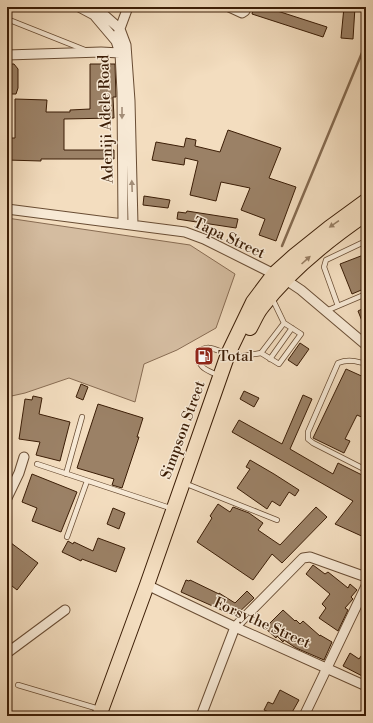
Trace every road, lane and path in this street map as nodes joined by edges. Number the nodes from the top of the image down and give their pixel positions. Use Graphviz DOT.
graph roads {
  1 [pos="79,7"];
  2 [pos="95,7"];
  3 [pos="128,7"];
  4 [pos="229,7"];
  5 [pos="246,7"];
  6 [pos="7,19"];
  7 [pos="120,29"];
  8 [pos="116,42"];
  9 [pos="92,53"];
  10 [pos="120,53"];
  11 [pos="7,55"];
  12 [pos="366,201"];
  13 [pos="7,209"];
  14 [pos="366,214"];
  15 [pos="123,224"];
  16 [pos="134,225"];
  17 [pos="366,241"];
  18 [pos="280,277"];
  19 [pos="366,294"];
  20 [pos="272,296"];
  21 [pos="338,306"];
  22 [pos="326,311"];
  23 [pos="284,323"];
  24 [pos="292,328"];
  25 [pos="366,346"];
  26 [pos="261,353"];
  27 [pos="270,359"];
  28 [pos="226,364"];
  29 [pos="366,364"];
  30 [pos="82,417"];
  31 [pos="24,457"];
  32 [pos="37,464"];
  33 [pos="366,470"];
  34 [pos="66,474"];
  35 [pos="87,480"];
  36 [pos="182,483"];
  37 [pos="7,498"];
  38 [pos="173,509"];
  39 [pos="277,520"];
  40 [pos="67,537"];
  41 [pos="366,577"];
  42 [pos="147,586"];
  43 [pos="366,586"];
  44 [pos="65,610"];
  45 [pos="235,627"];
  46 [pos="7,653"];
  47 [pos="326,668"];
  48 [pos="18,685"];
  49 [pos="366,686"];
  50 [pos="100,713"];
  51 [pos="200,716"];
  52 [pos="304,716"];
  1 -- 8 [label="street, Adeniji Adele Road"];
  2 -- 7 [label="street"];
  3 -- 7 [label="street"];
  4 -- 5 [label="street"];
  6 -- 9 [label="lane"];
  7 -- 8 [label="street"];
  16 -- 7 [label="street, Adeniji Adele Road, one-way"];
  8 -- 10 [label="street, Adeniji Adele Road"];
  9 -- 10 [label="street"];
  9 -- 11 [label="street"];
  10 -- 15 [label="street, Adeniji Adele Road, one-way"];
  12 -- 18 [label="main road, Simpson Street, one-way"];
  13 -- 15 [label="street, Tapa Street"];
  18 -- 14 [label="main road, one-way"];
  15 -- 16 [label="street, Tapa Street"];
  16 -- 18 [label="street, Tapa Street"];
  17 -- 21 [label="lane"];
  18 -- 20 [label="main road"];
  18 -- 22 [label="street, Tapa Street"];
  18 -- 28 [label="main road, Simpson Street"];
  19 -- 21 [label="lane"];
  20 -- 23 [label="lane"];
  20 -- 28 [label="main road"];
  21 -- 22 [label="lane"];
  22 -- 25 [label="street, Tapa Street"];
  23 -- 24 [label="lane"];
  23 -- 26 [label="lane"];
  24 -- 27 [label="lane"];
  24 -- 27 [label="lane"];
  26 -- 27 [label="lane"];
  26 -- 28 [label="lane"];
  28 -- 28 [label="lane"];
  28 -- 36 [label="main road, Simpson Street"];
  29 -- 33 [label="lane"];
  30 -- 34 [label="lane"];
  31 -- 37 [label="street"];
  32 -- 34 [label="lane"];
  34 -- 35 [label="lane"];
  35 -- 38 [label="lane"];
  35 -- 40 [label="lane"];
  36 -- 38 [label="main road, Simpson Street"];
  36 -- 39 [label="lane"];
  38 -- 42 [label="main road, Simpson Street"];
  41 -- 45 [label="street"];
  42 -- 45 [label="street, Forsythe Street"];
  42 -- 50 [label="main road, Simpson Street"];
  43 -- 47 [label="street"];
  44 -- 46 [label="street"];
  45 -- 47 [label="street, Forsythe Street"];
  45 -- 51 [label="street"];
  47 -- 49 [label="street, Forsythe Street"];
  47 -- 52 [label="street"];
  48 -- 50 [label="lane"];
}
